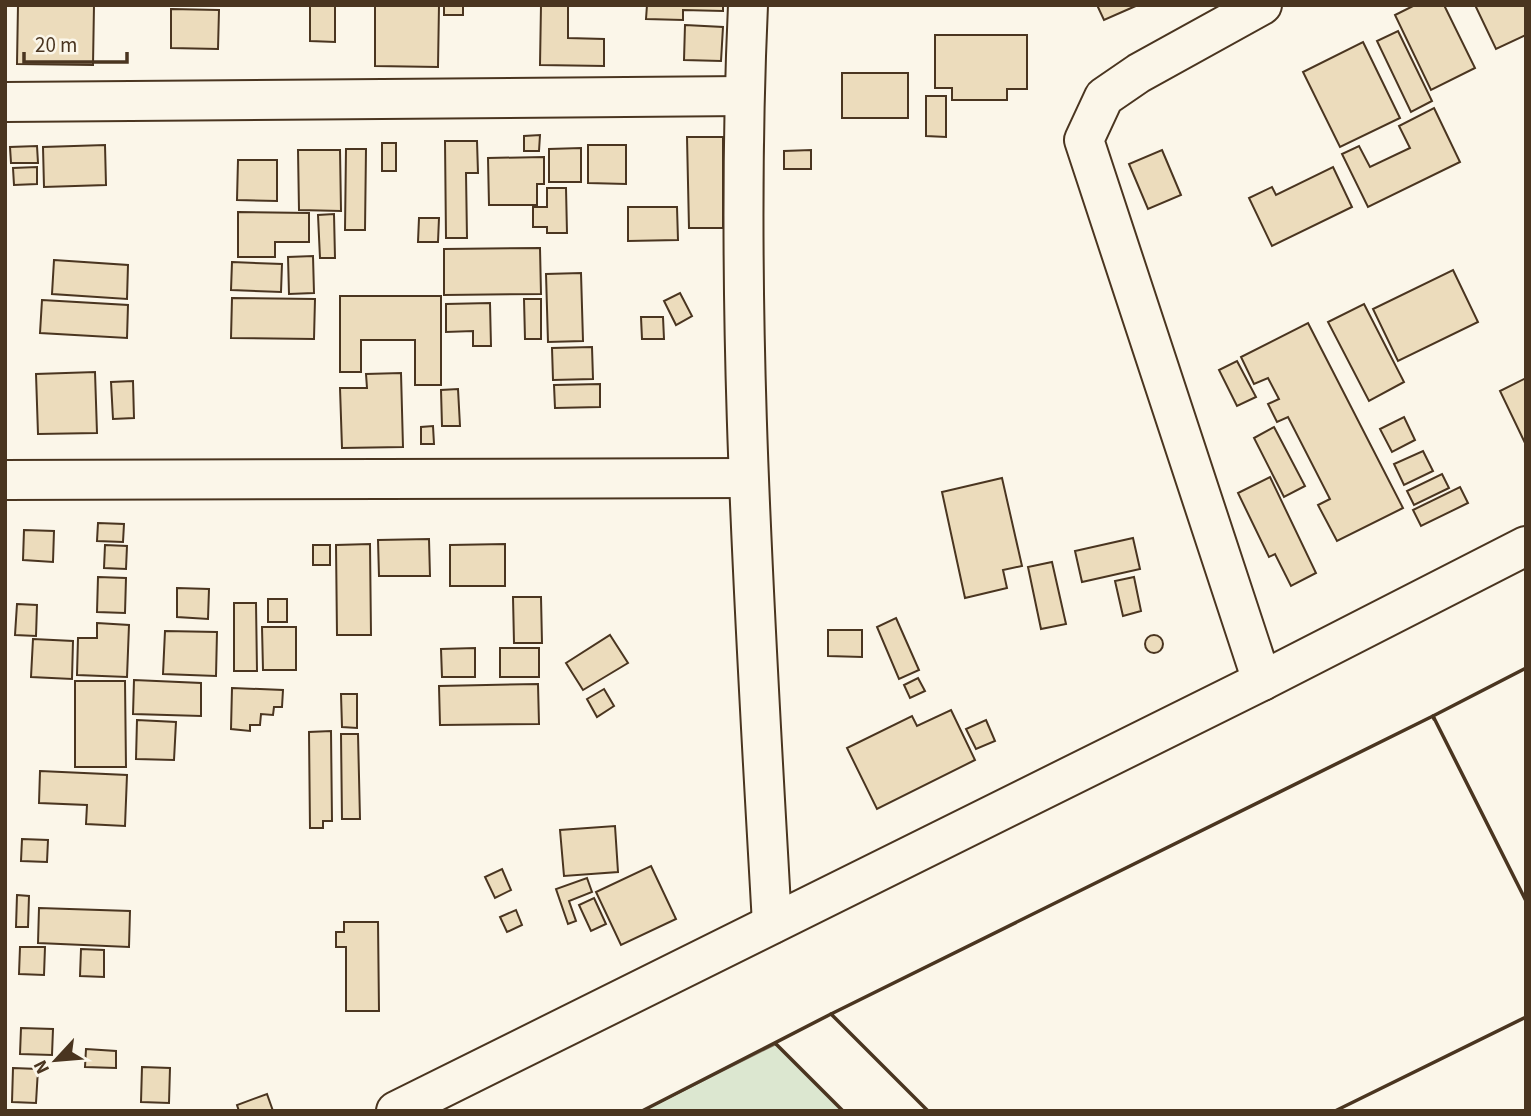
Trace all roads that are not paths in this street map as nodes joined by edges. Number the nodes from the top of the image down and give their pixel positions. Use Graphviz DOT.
graph roads {
  1 [pos="748,5"];
  2 [pos="1262,5"];
  3 [pos="744,96"];
  4 [pos="5,102"];
  5 [pos="747,478"];
  6 [pos="5,480"];
  7 [pos="1526,546"];
  8 [pos="1262,681"];
  9 [pos="772,924"];
  10 [pos="397,1111"];
  1 -- 3 [label="street"];
  2 -- 8 [label="street"];
  3 -- 4 [label="street"];
  3 -- 5 [label="street"];
  5 -- 6 [label="street"];
  5 -- 9 [label="street"];
  7 -- 8 [label="street"];
  8 -- 9 [label="street"];
  9 -- 10 [label="street"];
}
